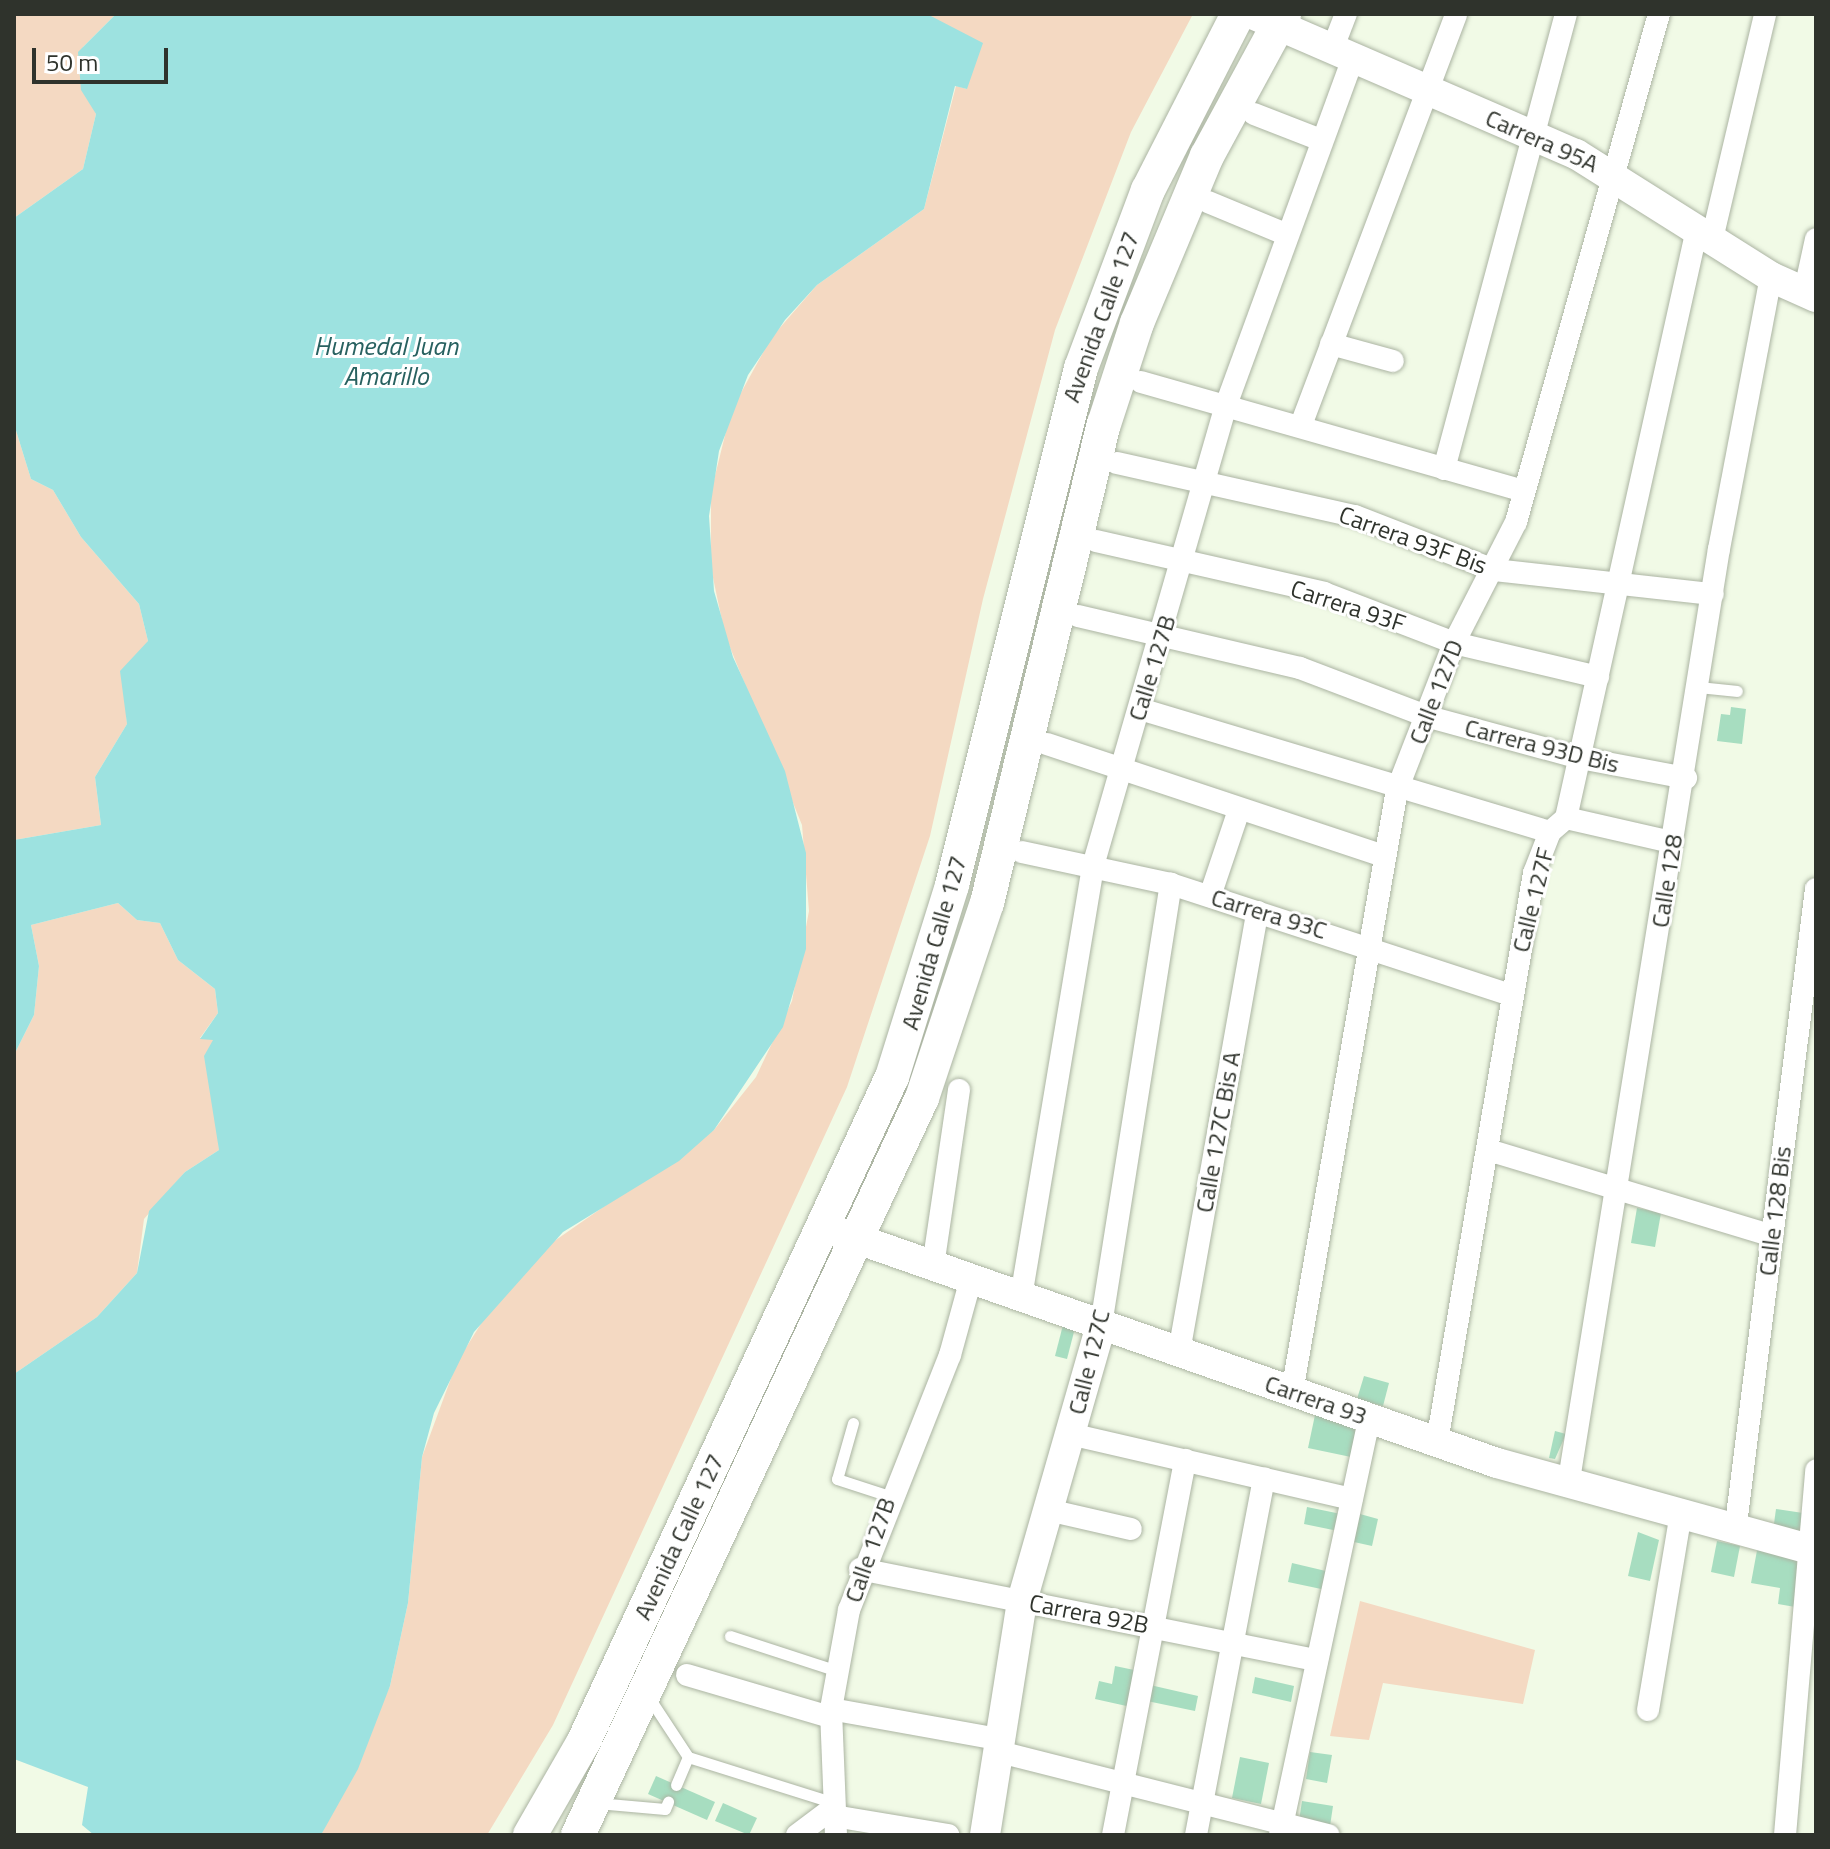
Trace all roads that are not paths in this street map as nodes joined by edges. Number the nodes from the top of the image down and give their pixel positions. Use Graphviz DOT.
graph roads {
  1 [pos="1238,14"];
  2 [pos="1346,14"];
  3 [pos="1456,14"];
  4 [pos="1566,14"];
  5 [pos="1659,14"];
  6 [pos="1765,14"];
  7 [pos="1271,18"];
  8 [pos="1342,54"];
  9 [pos="1426,90"];
  10 [pos="1254,114"];
  11 [pos="1531,135"];
  12 [pos="1318,139"];
  13 [pos="1612,173"];
  14 [pos="1208,202"];
  15 [pos="1283,233"];
  16 [pos="1705,234"];
  17 [pos="1816,239"];
  18 [pos="1771,277"];
  19 [pos="1810,295"];
  20 [pos="1331,344"];
  21 [pos="1393,361"];
  22 [pos="1141,382"];
  23 [pos="1225,408"];
  24 [pos="1301,425"];
  25 [pos="1117,463"];
  26 [pos="1444,469"];
  27 [pos="1205,482"];
  28 [pos="1524,491"];
  29 [pos="1096,541"];
  30 [pos="1184,562"];
  31 [pos="1494,570"];
  32 [pos="1622,585"];
  33 [pos="1713,594"];
  34 [pos="1078,616"];
  35 [pos="1163,636"];
  36 [pos="1454,643"];
  37 [pos="1598,677"];
  38 [pos="1699,687"];
  39 [pos="1737,691"];
  40 [pos="1140,709"];
  41 [pos="1429,717"];
  42 [pos="1047,744"];
  43 [pos="1580,758"];
  44 [pos="1121,770"];
  45 [pos="1686,778"];
  46 [pos="1397,790"];
  47 [pos="1238,813"];
  48 [pos="1558,825"];
  49 [pos="1672,842"];
  50 [pos="1022,852"];
  51 [pos="1383,856"];
  52 [pos="1093,866"];
  53 [pos="1171,884"];
  54 [pos="1816,889"];
  55 [pos="1210,896"];
  56 [pos="1257,912"];
  57 [pos="1365,943"];
  58 [pos="1511,995"];
  59 [pos="959,1090"];
  60 [pos="1488,1150"];
  61 [pos="1620,1187"];
  62 [pos="823,1227"];
  63 [pos="1772,1236"];
  64 [pos="860,1239"];
  65 [pos="933,1266"];
  66 [pos="971,1279"];
  67 [pos="1021,1297"];
  68 [pos="1101,1325"];
  69 [pos="1179,1352"];
  70 [pos="1292,1392"];
  71 [pos="1369,1419"];
  72 [pos="853,1423"];
  73 [pos="1070,1434"];
  74 [pos="1437,1442"];
  75 [pos="1185,1460"];
  76 [pos="1816,1470"];
  77 [pos="1264,1478"];
  78 [pos="1568,1486"];
  79 [pos="889,1496"];
  80 [pos="1352,1499"];
  81 [pos="1048,1510"];
  82 [pos="1680,1518"];
  83 [pos="1131,1529"];
  84 [pos="1735,1532"];
  85 [pos="1815,1551"];
  86 [pos="860,1569"];
  87 [pos="1022,1601"];
  88 [pos="1153,1627"];
  89 [pos="730,1636"];
  90 [pos="1233,1643"];
  91 [pos="1317,1660"];
  92 [pos="838,1671"];
  93 [pos="687,1675"];
  94 [pos="648,1694"];
  95 [pos="1648,1710"];
  96 [pos="831,1713"];
  97 [pos="996,1745"];
  98 [pos="688,1757"];
  99 [pos="1123,1783"];
  100 [pos="676,1785"];
  101 [pos="668,1802"];
  102 [pos="595,1803"];
  103 [pos="1202,1803"];
  104 [pos="834,1815"];
  105 [pos="1281,1829"];
  106 [pos="530,1835"];
  107 [pos="578,1835"];
  108 [pos="797,1835"];
  109 [pos="948,1835"];
  110 [pos="985,1835"];
  111 [pos="1113,1835"];
  112 [pos="1196,1835"];
  113 [pos="1329,1835"];
  114 [pos="1785,1835"];
  1 -- 62 [label="main road, Avenida Calle 127"];
  2 -- 8 [label="street, Calle 127B"];
  3 -- 9 [label="street"];
  4 -- 11 [label="street"];
  5 -- 13 [label="street, Calle 127D"];
  6 -- 16 [label="street, Calle 127F"];
  7 -- 8 [label="street, Carrera 95A"];
  7 -- 64 [label="main road, Avenida Calle 127"];
  8 -- 9 [label="street, Carrera 95A"];
  8 -- 12 [label="street, Calle 127B"];
  9 -- 11 [label="street, Carrera 95A"];
  9 -- 20 [label="street"];
  10 -- 12 [label="street"];
  11 -- 13 [label="street, Carrera 95A"];
  11 -- 26 [label="street"];
  12 -- 15 [label="street, Calle 127B"];
  13 -- 16 [label="street, Carrera 95A"];
  13 -- 28 [label="street, Calle 127D"];
  14 -- 15 [label="street"];
  15 -- 23 [label="street, Calle 127B"];
  16 -- 18 [label="street, Carrera 95A"];
  16 -- 32 [label="street, Calle 127F"];
  17 -- 19 [label="street"];
  18 -- 19 [label="street, Carrera 95A"];
  18 -- 33 [label="street, Calle 128"];
  20 -- 21 [label="street"];
  20 -- 24 [label="street"];
  22 -- 23 [label="street"];
  23 -- 24 [label="street"];
  23 -- 27 [label="street, Calle 127B"];
  24 -- 26 [label="street"];
  25 -- 27 [label="street, Carrera 93F Bis"];
  26 -- 28 [label="street"];
  27 -- 30 [label="street, Calle 127B"];
  27 -- 31 [label="street, Carrera 93F Bis"];
  28 -- 31 [label="street, Calle 127D"];
  29 -- 30 [label="street, Carrera 93F"];
  30 -- 35 [label="street, Calle 127B"];
  30 -- 36 [label="street, Carrera 93F"];
  31 -- 32 [label="street, Carrera 93F Bis"];
  31 -- 36 [label="street, Calle 127D"];
  32 -- 33 [label="street, Carrera 93F Bis"];
  32 -- 37 [label="street, Calle 127F"];
  33 -- 38 [label="street, Calle 128"];
  34 -- 35 [label="street, Carrera 93D Bis"];
  35 -- 40 [label="street, Calle 127B"];
  35 -- 41 [label="street, Carrera 93D Bis"];
  36 -- 37 [label="street, Carrera 93F"];
  36 -- 41 [label="street, Calle 127D"];
  37 -- 43 [label="street, Calle 127F"];
  38 -- 39 [label="lane"];
  38 -- 45 [label="street, Calle 128"];
  40 -- 44 [label="street, Calle 127B"];
  40 -- 46 [label="street"];
  41 -- 43 [label="street, Carrera 93D Bis"];
  41 -- 46 [label="street, Calle 127D"];
  42 -- 44 [label="street"];
  43 -- 45 [label="street, Carrera 93D Bis"];
  43 -- 48 [label="street, Calle 127F"];
  44 -- 47 [label="street"];
  44 -- 52 [label="street, Calle 127B"];
  45 -- 49 [label="street, Calle 128"];
  46 -- 48 [label="street"];
  46 -- 51 [label="street, Calle 127D"];
  47 -- 51 [label="street"];
  47 -- 55 [label="street"];
  48 -- 49 [label="street"];
  48 -- 58 [label="street, Calle 127F"];
  49 -- 61 [label="street, Calle 128"];
  50 -- 52 [label="street, Carrera 93C"];
  51 -- 57 [label="street, Calle 127D"];
  52 -- 53 [label="street, Carrera 93C"];
  52 -- 67 [label="street, Calle 127B"];
  53 -- 55 [label="street, Carrera 93C"];
  53 -- 68 [label="street, Calle 127C"];
  54 -- 63 [label="street, Calle 128 Bis"];
  55 -- 56 [label="street, Carrera 93C"];
  56 -- 57 [label="street, Carrera 93C"];
  56 -- 69 [label="street, Calle 127C Bis A"];
  57 -- 58 [label="street, Carrera 93C"];
  57 -- 70 [label="street, Calle 127D"];
  58 -- 60 [label="street, Calle 127F"];
  59 -- 65 [label="street"];
  60 -- 61 [label="street"];
  60 -- 74 [label="street, Calle 127F"];
  61 -- 63 [label="street"];
  61 -- 78 [label="street, Calle 128"];
  62 -- 64 [label="street, Carrera 93"];
  62 -- 106 [label="main road, Avenida Calle 127"];
  63 -- 84 [label="street, Calle 128 Bis"];
  64 -- 65 [label="street, Carrera 93"];
  64 -- 94 [label="main road, Avenida Calle 127"];
  65 -- 66 [label="street, Carrera 93"];
  66 -- 67 [label="street, Carrera 93"];
  66 -- 79 [label="street, Calle 127B"];
  67 -- 68 [label="street, Carrera 93"];
  68 -- 69 [label="street, Carrera 93"];
  68 -- 73 [label="street, Calle 127C"];
  69 -- 70 [label="street, Carrera 93"];
  70 -- 71 [label="street, Carrera 93"];
  71 -- 74 [label="street, Carrera 93"];
  71 -- 80 [label="street"];
  72 -- 79 [label="lane"];
  73 -- 75 [label="street"];
  73 -- 81 [label="street, Calle 127C"];
  74 -- 78 [label="street, Carrera 93"];
  75 -- 77 [label="street"];
  75 -- 88 [label="street"];
  76 -- 85 [label="street"];
  77 -- 80 [label="street"];
  77 -- 90 [label="street"];
  78 -- 82 [label="street, Carrera 93"];
  79 -- 86 [label="street, Calle 127B"];
  80 -- 91 [label="street"];
  81 -- 83 [label="street"];
  81 -- 87 [label="street, Calle 127C"];
  82 -- 84 [label="street, Carrera 93"];
  82 -- 95 [label="street"];
  84 -- 85 [label="street, Carrera 93"];
  85 -- 114 [label="street"];
  86 -- 87 [label="street, Carrera 92B"];
  86 -- 92 [label="street, Calle 127B"];
  87 -- 88 [label="street, Carrera 92B"];
  87 -- 97 [label="street, Calle 127C"];
  88 -- 90 [label="street, Carrera 92B"];
  88 -- 99 [label="street"];
  89 -- 92 [label="lane"];
  90 -- 91 [label="street, Carrera 92B"];
  90 -- 103 [label="street"];
  91 -- 105 [label="street"];
  92 -- 96 [label="street, Calle 127B"];
  93 -- 96 [label="street"];
  94 -- 98 [label="lane"];
  94 -- 102 [label="main road, Avenida Calle 127"];
  96 -- 97 [label="street"];
  96 -- 104 [label="street, Calle 127B"];
  97 -- 99 [label="street"];
  97 -- 110 [label="street, Calle 127C"];
  98 -- 100 [label="lane"];
  98 -- 104 [label="lane"];
  99 -- 103 [label="street"];
  99 -- 111 [label="street"];
  101 -- 102 [label="lane"];
  102 -- 107 [label="main road, Avenida Calle 127"];
  103 -- 105 [label="street"];
  103 -- 112 [label="street"];
  104 -- 108 [label="street"];
  104 -- 109 [label="street"];
  105 -- 113 [label="street"];
}
